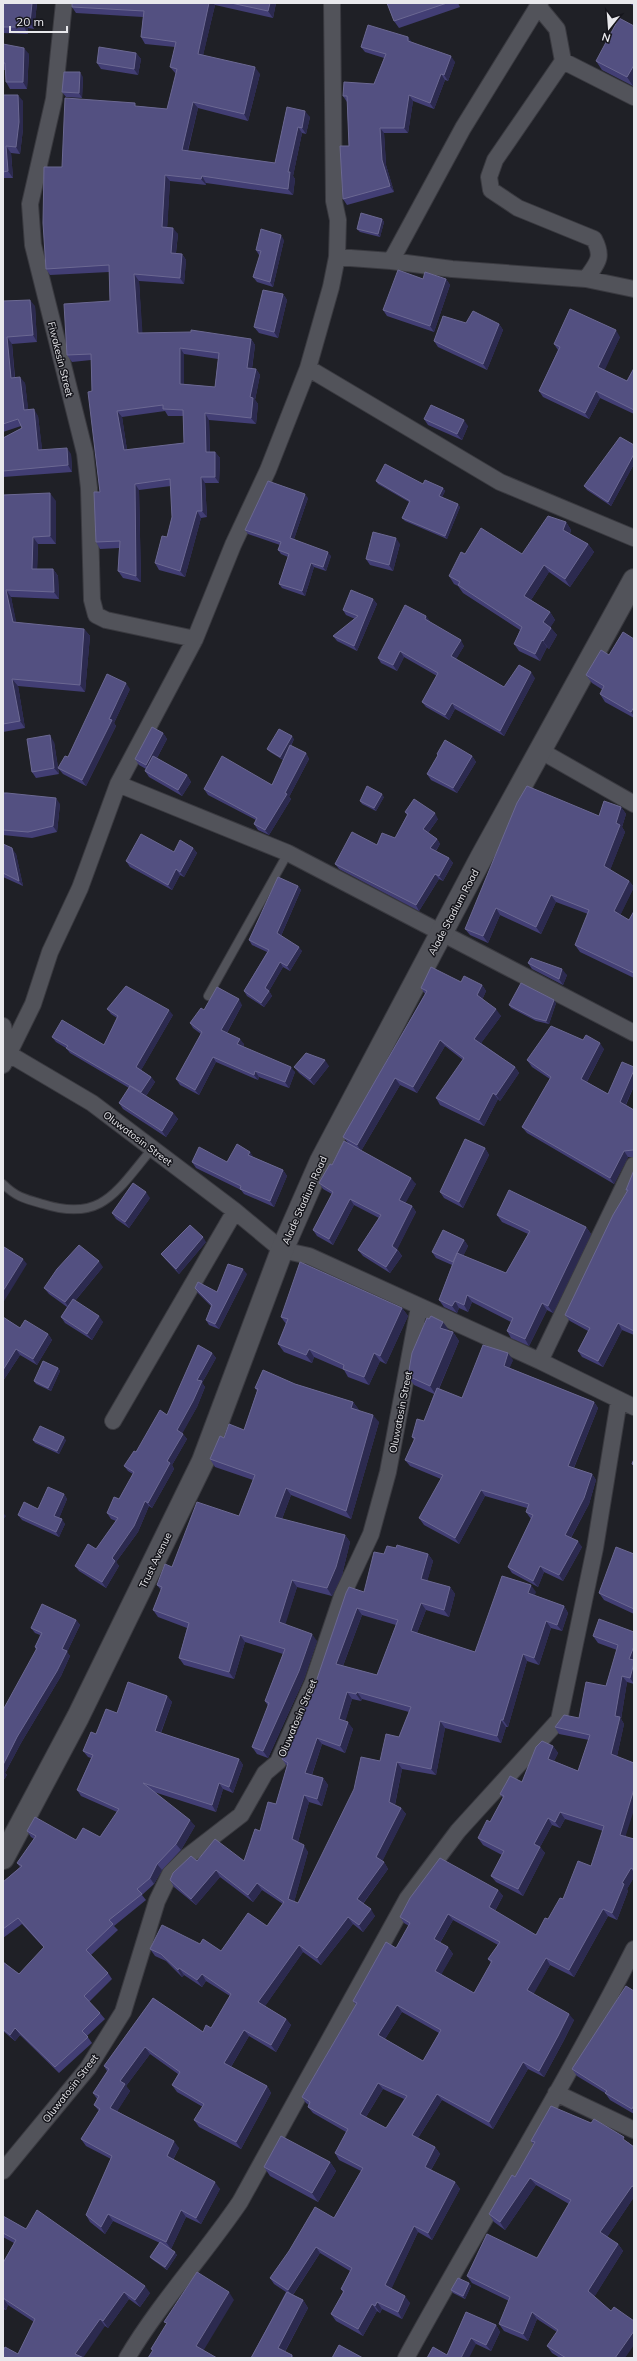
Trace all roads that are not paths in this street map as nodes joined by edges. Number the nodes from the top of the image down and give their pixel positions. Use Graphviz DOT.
graph roads {
  1 [pos="64,3"];
  2 [pos="332,3"];
  3 [pos="539,4"];
  4 [pos="563,61"];
  5 [pos="634,97"];
  6 [pos="337,257"];
  7 [pos="391,261"];
  8 [pos="586,279"];
  9 [pos="634,290"];
  10 [pos="308,368"];
  11 [pos="634,538"];
  12 [pos="634,580"];
  13 [pos="196,639"];
  14 [pos="541,751"];
  15 [pos="118,784"];
  16 [pos="634,804"];
  17 [pos="288,853"];
  18 [pos="443,932"];
  19 [pos="208,996"];
  20 [pos="3,1026"];
  21 [pos="634,1033"];
  22 [pos="6,1059"];
  23 [pos="152,1150"];
  24 [pos="634,1165"];
  25 [pos="3,1184"];
  26 [pos="235,1211"];
  27 [pos="282,1250"];
  28 [pos="419,1307"];
  29 [pos="540,1361"];
  30 [pos="619,1400"];
  31 [pos="634,1407"];
  32 [pos="113,1421"];
  33 [pos="3,1858"];
  34 [pos="634,1949"];
  35 [pos="556,2093"];
  36 [pos="634,2130"];
  37 [pos="3,2171"];
  38 [pos="127,2358"];
  39 [pos="406,2358"];
  1 -- 13 [label="street, Fiwakesin Street"];
  2 -- 6 [label="street"];
  3 -- 4 [label="street"];
  3 -- 7 [label="street"];
  4 -- 5 [label="street"];
  4 -- 8 [label="street"];
  6 -- 7 [label="street"];
  6 -- 10 [label="street"];
  7 -- 8 [label="street"];
  8 -- 9 [label="street"];
  10 -- 11 [label="street"];
  10 -- 13 [label="street"];
  12 -- 14 [label="street, Alade Stadium Road"];
  13 -- 15 [label="street"];
  14 -- 16 [label="street"];
  14 -- 18 [label="street, Alade Stadium Road"];
  15 -- 17 [label="street"];
  15 -- 22 [label="street"];
  17 -- 18 [label="street"];
  17 -- 19 [label="lane"];
  18 -- 21 [label="street"];
  18 -- 27 [label="street, Alade Stadium Road"];
  20 -- 22 [label="street"];
  22 -- 23 [label="street, Oluwatosin Street"];
  23 -- 25 [label="lane"];
  23 -- 26 [label="street, Oluwatosin Street"];
  24 -- 29 [label="street"];
  26 -- 27 [label="street, Oluwatosin Street"];
  26 -- 32 [label="street"];
  27 -- 28 [label="street"];
  27 -- 33 [label="street, Trust Avenue"];
  28 -- 29 [label="street"];
  28 -- 37 [label="street, Oluwatosin Street"];
  29 -- 30 [label="street"];
  30 -- 31 [label="street"];
  30 -- 38 [label="street"];
  34 -- 35 [label="street"];
  35 -- 36 [label="street"];
  35 -- 39 [label="street"];
}
